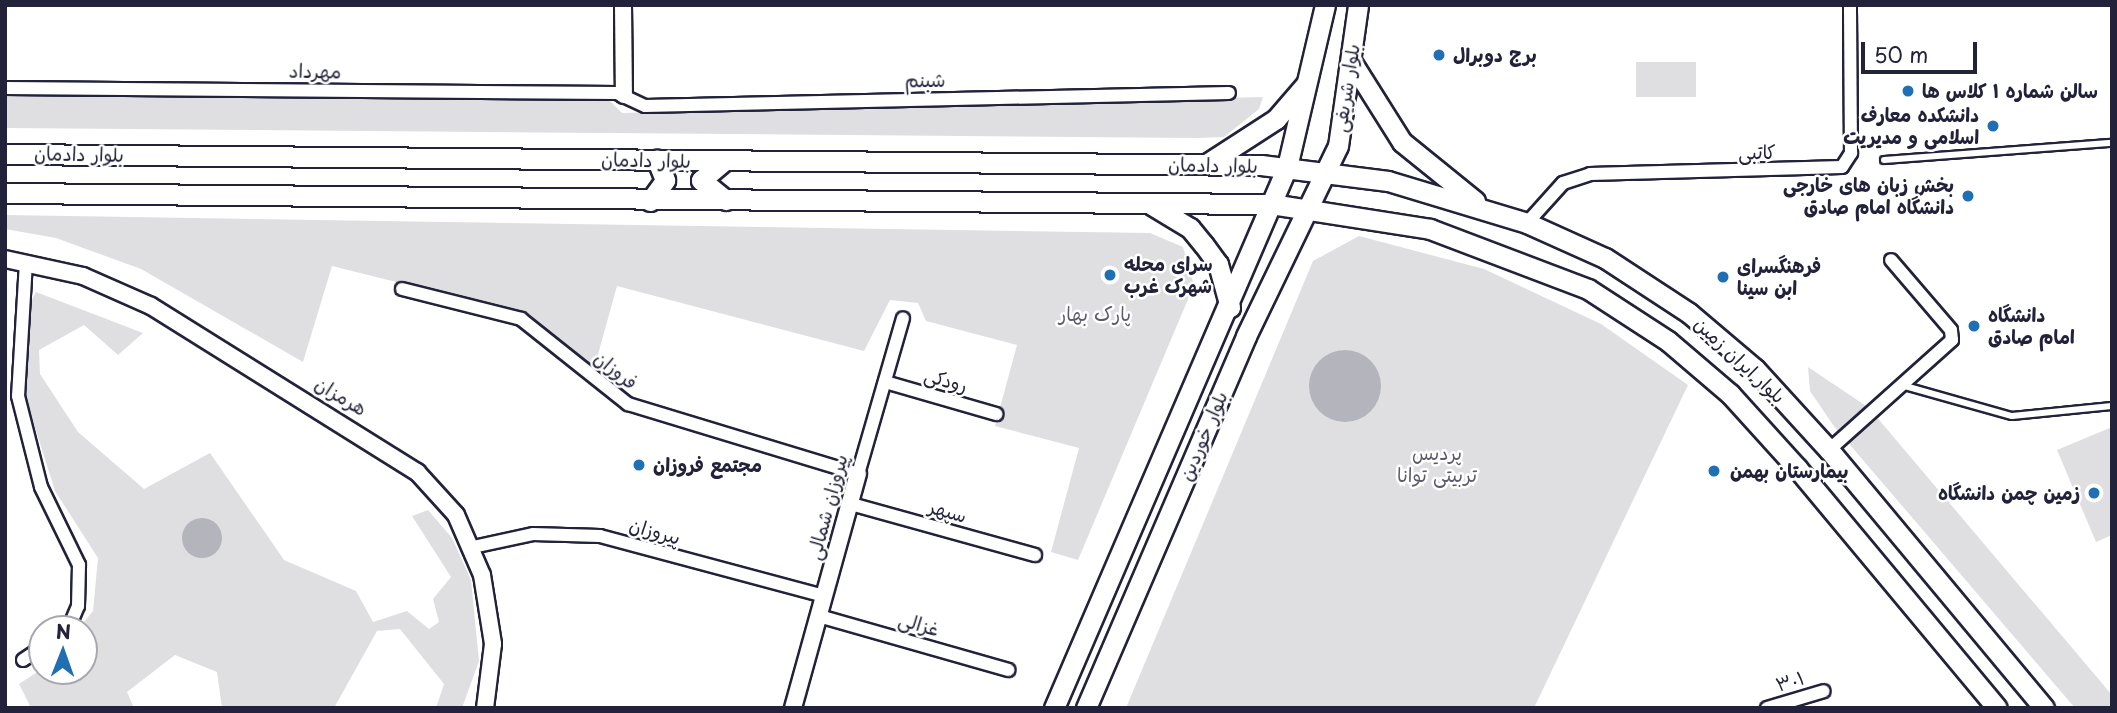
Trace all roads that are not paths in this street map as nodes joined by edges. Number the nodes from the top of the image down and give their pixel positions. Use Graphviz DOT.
graph roads {
  1 [pos="623,5"];
  2 [pos="1325,5"];
  3 [pos="1358,5"];
  4 [pos="1850,5"];
  5 [pos="1351,60"];
  6 [pos="1314,71"];
  7 [pos="5,88"];
  8 [pos="1229,93"];
  9 [pos="624,95"];
  10 [pos="2112,143"];
  11 [pos="5,154"];
  12 [pos="657,160"];
  13 [pos="725,160"];
  14 [pos="1884,160"];
  15 [pos="1206,164"];
  16 [pos="1287,167"];
  17 [pos="1328,169"];
  18 [pos="5,193"];
  19 [pos="650,201"];
  20 [pos="730,202"];
  21 [pos="1152,204"];
  22 [pos="1271,204"];
  23 [pos="1308,208"];
  24 [pos="1487,210"];
  25 [pos="1527,223"];
  26 [pos="5,259"];
  27 [pos="1891,260"];
  28 [pos="26,262"];
  29 [pos="402,289"];
  30 [pos="1230,307"];
  31 [pos="903,318"];
  32 [pos="885,382"];
  33 [pos="1905,386"];
  34 [pos="2112,407"];
  35 [pos="996,414"];
  36 [pos="1829,450"];
  37 [pos="858,474"];
  38 [pos="851,504"];
  39 [pos="473,547"];
  40 [pos="1035,555"];
  41 [pos="824,596"];
  42 [pos="74,615"];
  43 [pos="819,616"];
  44 [pos="28,657"];
  45 [pos="23,660"];
  46 [pos="1008,670"];
  47 [pos="1824,691"];
  48 [pos="485,708"];
  49 [pos="793,708"];
  50 [pos="1054,708"];
  51 [pos="1086,708"];
  52 [pos="1767,708"];
  53 [pos="1997,708"];
  54 [pos="2044,708"];
  1 -- 9 [label="street"];
  2 -- 6 [label="main road, بلوار شریفی"];
  3 -- 5 [label="main road, بلوار شریفی"];
  4 -- 25 [label="street, کاتبی"];
  5 -- 17 [label="main road, بلوار شریفی"];
  5 -- 24 [label="main road"];
  6 -- 15 [label="main road"];
  6 -- 16 [label="main road, بلوار شریفی"];
  7 -- 9 [label="street, مهرداد"];
  8 -- 9 [label="street, شبنم"];
  10 -- 14 [label="lane"];
  11 -- 12 [label="main road, بلوار دادمان"];
  12 -- 13 [label="main road, بلوار دادمان"];
  12 -- 19 [label="main road"];
  13 -- 15 [label="main road, بلوار دادمان"];
  13 -- 20 [label="main road"];
  15 -- 16 [label="main road, بلوار دادمان"];
  16 -- 17 [label="main road, بلوار دادمان"];
  16 -- 22 [label="main road, بلوار خوردین"];
  17 -- 23 [label="main road, بلوار خوردین"];
  17 -- 24 [label="main road, بلوار ایران زمین"];
  18 -- 19 [label="main road, بلوار دادمان"];
  19 -- 20 [label="main road, بلوار دادمان"];
  20 -- 21 [label="main road, بلوار دادمان"];
  21 -- 22 [label="main road, بلوار دادمان"];
  21 -- 30 [label="main road"];
  22 -- 23 [label="main road, بلوار دادمان"];
  22 -- 30 [label="main road, بلوار خوردین"];
  23 -- 51 [label="main road, بلوار خوردین"];
  23 -- 53 [label="main road, بلوار ایران زمین"];
  24 -- 25 [label="main road, بلوار ایران زمین"];
  25 -- 36 [label="main road, بلوار ایران زمین"];
  26 -- 28 [label="street, هرمزان"];
  27 -- 33 [label="street"];
  28 -- 39 [label="street, هرمزان"];
  28 -- 42 [label="street"];
  29 -- 37 [label="street, فروزان"];
  30 -- 50 [label="main road, بلوار خوردین"];
  31 -- 32 [label="street, پیروزان شمالی"];
  32 -- 35 [label="street, رودکی"];
  32 -- 37 [label="street, پیروزان شمالی"];
  33 -- 34 [label="lane"];
  33 -- 36 [label="street"];
  36 -- 54 [label="main road, بلوار ایران زمین"];
  37 -- 38 [label="street, پیروزان شمالی"];
  38 -- 40 [label="street, سپهر"];
  38 -- 41 [label="street, پیروزان شمالی"];
  39 -- 41 [label="street, پیروزان"];
  39 -- 48 [label="street, هرمزان"];
  41 -- 43 [label="street, پیروزان شمالی"];
  43 -- 46 [label="street, غزالی"];
  43 -- 49 [label="street, پیروزان شمالی"];
  44 -- 45 [label="street"];
  47 -- 52 [label="street, ۳۰۱"];
}
